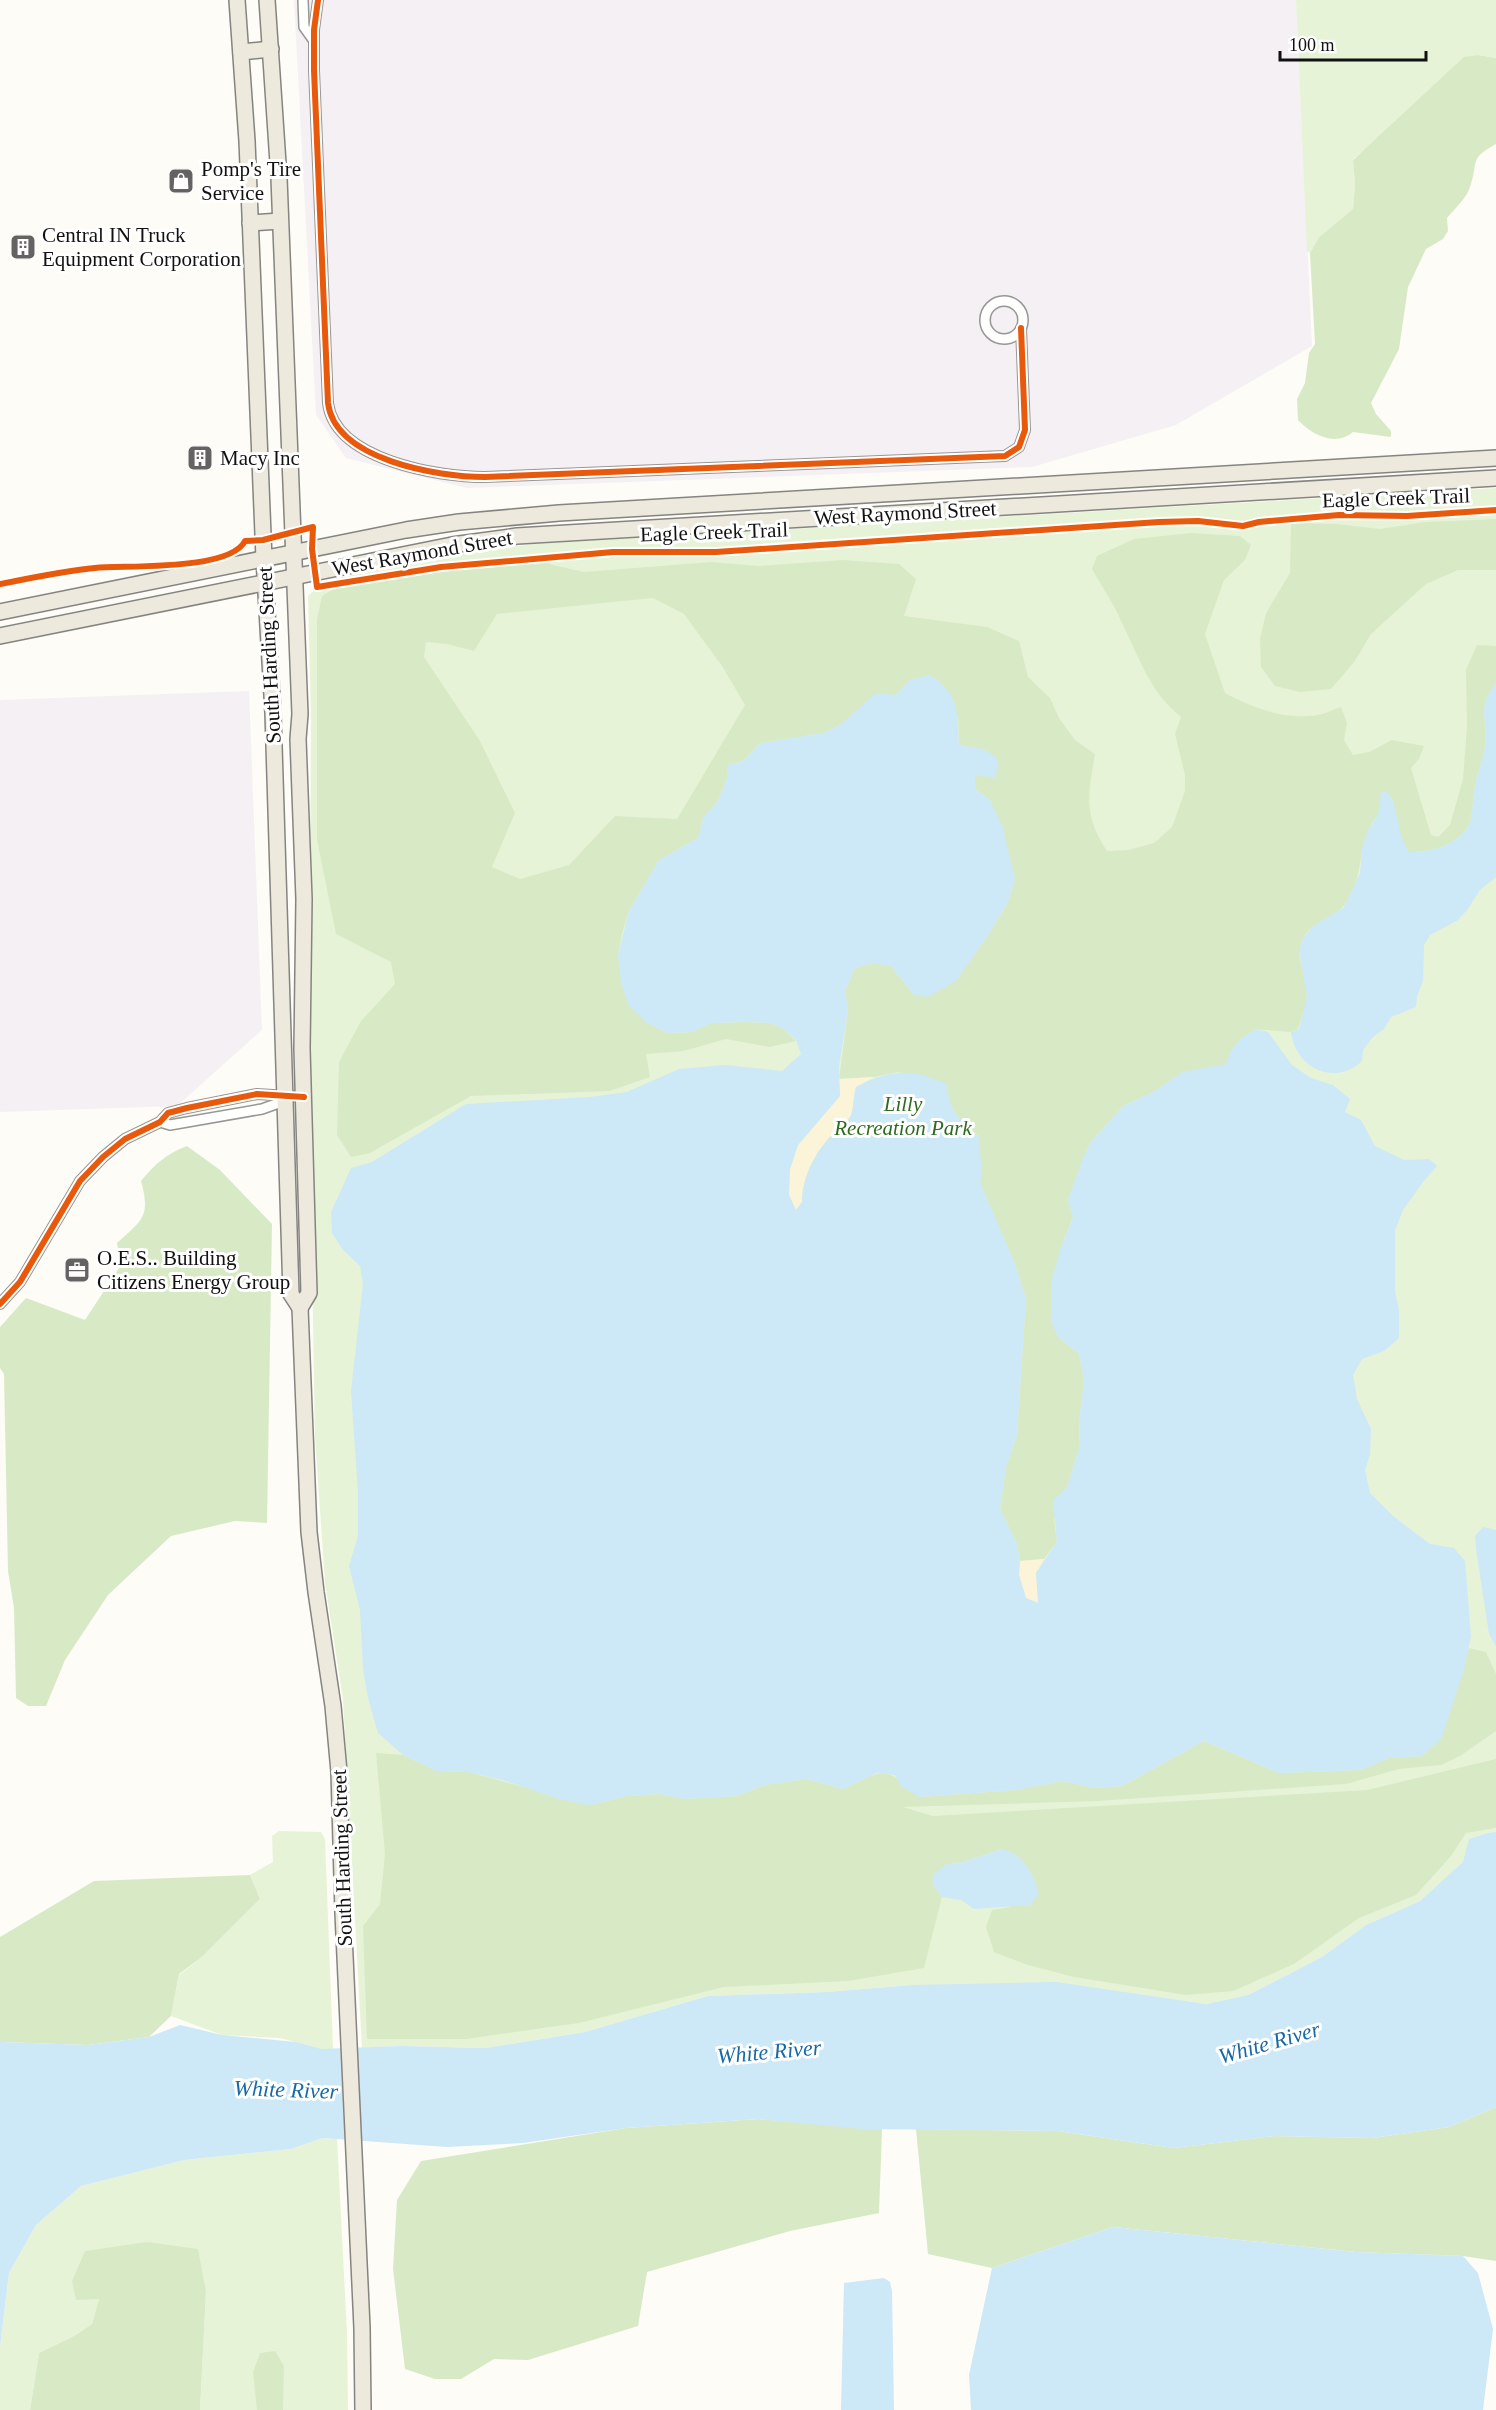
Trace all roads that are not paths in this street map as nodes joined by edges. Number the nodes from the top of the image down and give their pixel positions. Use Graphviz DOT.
graph roads {
  1 [pos="237,0"];
  2 [pos="267,0"];
  3 [pos="303,0"];
  4 [pos="318,0"];
  5 [pos="314,41"];
  6 [pos="271,49"];
  7 [pos="241,52"];
  8 [pos="280,221"];
  9 [pos="250,223"];
  10 [pos="1021,328"];
  11 [pos="1010,338"];
  12 [pos="1022,354"];
  13 [pos="1496,458"];
  14 [pos="1496,478"];
  15 [pos="985,488"];
  16 [pos="987,508"];
  17 [pos="294,553"];
  18 [pos="264,559"];
  19 [pos="295,577"];
  20 [pos="265,583"];
  21 [pos="0,612"];
  22 [pos="0,636"];
  23 [pos="275,795"];
  24 [pos="300,797"];
  25 [pos="285,1097"];
  26 [pos="304,1097"];
  27 [pos="160,1122"];
  28 [pos="0,1304"];
  29 [pos="300,1308"];
  30 [pos="363,2410"];
  1 -- 7 [label="main road, South Harding Street"];
  2 -- 6 [label="main road, South Harding Street"];
  3 -- 5 [label="street"];
  4 -- 5 [label="street"];
  5 -- 12 [label="street"];
  6 -- 7 [label="main road"];
  6 -- 8 [label="main road, South Harding Street"];
  7 -- 9 [label="main road, South Harding Street"];
  8 -- 9 [label="main road"];
  8 -- 17 [label="main road, South Harding Street"];
  9 -- 18 [label="main road, South Harding Street"];
  10 -- 11 [label="street"];
  10 -- 11 [label="street"];
  10 -- 12 [label="street"];
  11 -- 12 [label="street"];
  13 -- 15 [label="main road, West Raymond Street"];
  14 -- 16 [label="main road, West Raymond Street"];
  15 -- 16 [label="main road"];
  15 -- 17 [label="main road, West Raymond Street"];
  16 -- 19 [label="main road, West Raymond Street"];
  17 -- 18 [label="main road, West Raymond Street"];
  17 -- 19 [label="main road, South Harding Street"];
  18 -- 20 [label="main road, South Harding Street"];
  18 -- 21 [label="main road, West Raymond Street"];
  19 -- 20 [label="main road, West Raymond Street"];
  19 -- 24 [label="main road, South Harding Street"];
  20 -- 22 [label="main road, West Raymond Street"];
  20 -- 23 [label="main road, South Harding Street"];
  23 -- 24 [label="main road"];
  23 -- 25 [label="main road, South Harding Street"];
  24 -- 26 [label="main road, South Harding Street"];
  25 -- 26 [label="street"];
  25 -- 27 [label="street"];
  25 -- 27 [label="street"];
  25 -- 29 [label="main road, South Harding Street"];
  26 -- 29 [label="main road, South Harding Street"];
  27 -- 28 [label="street"];
  29 -- 30 [label="main road, South Harding Street"];
}
